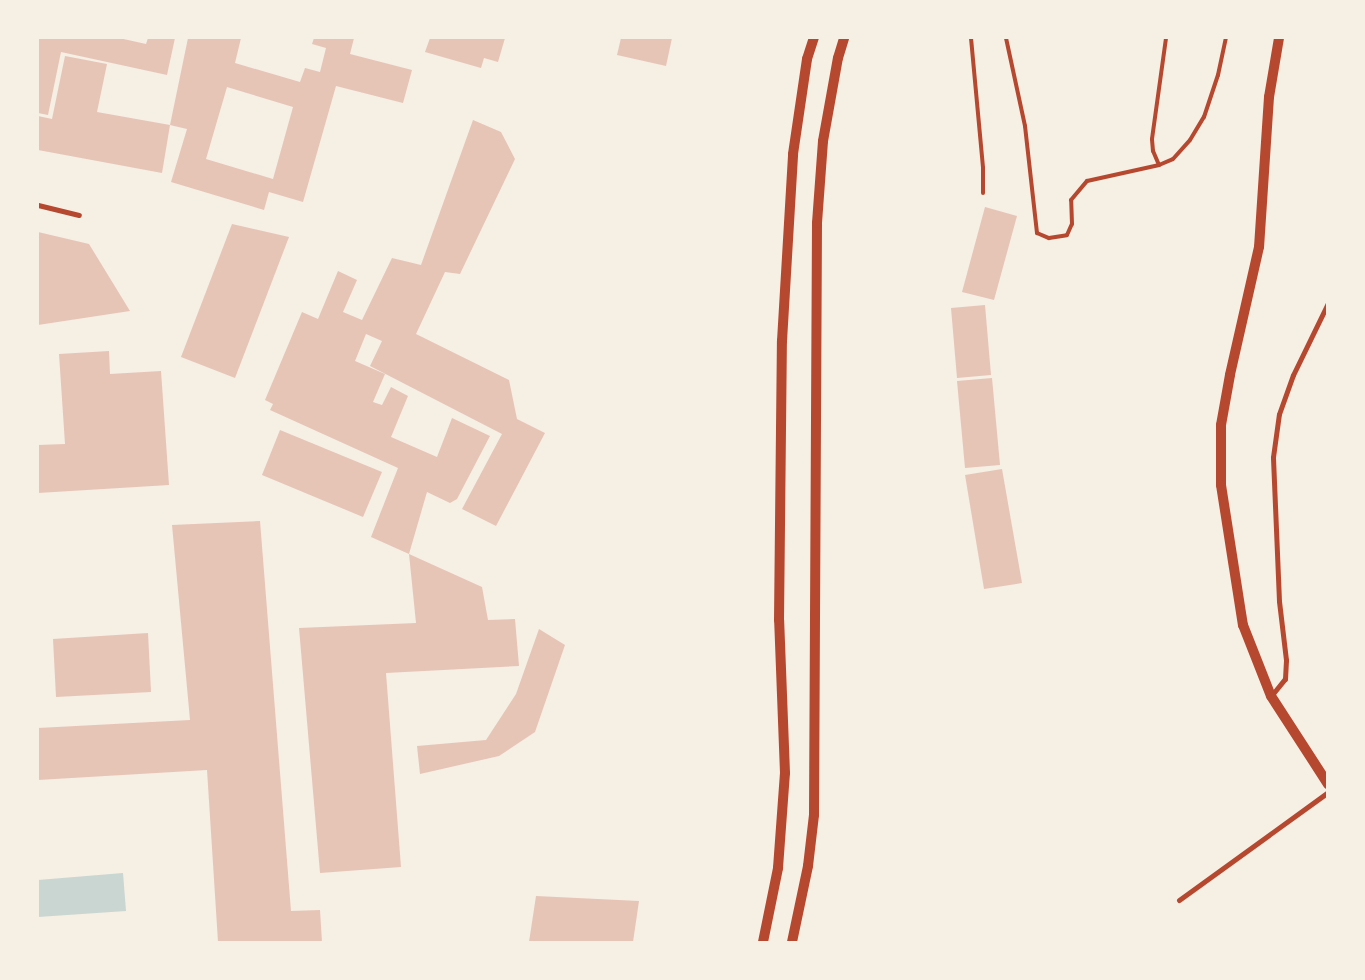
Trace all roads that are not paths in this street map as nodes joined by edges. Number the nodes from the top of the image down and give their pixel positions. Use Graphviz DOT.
graph roads {
  1 [pos="814,38"];
  2 [pos="844,38"];
  3 [pos="972,38"];
  4 [pos="1006,38"];
  5 [pos="1166,38"];
  6 [pos="1226,38"];
  7 [pos="1279,38"];
  8 [pos="1159,165"];
  9 [pos="984,193"];
  10 [pos="38,205"];
  11 [pos="79,215"];
  12 [pos="1328,303"];
  13 [pos="1271,696"];
  14 [pos="1328,784"];
  15 [pos="1328,792"];
  16 [pos="1179,900"];
  17 [pos="763,942"];
  18 [pos="792,942"];
  1 -- 17 [label="main road"];
  2 -- 18 [label="main road"];
  3 -- 9 [label="lane"];
  4 -- 8 [label="lane"];
  5 -- 8 [label="lane"];
  6 -- 8 [label="lane"];
  7 -- 13 [label="main road"];
  10 -- 11 [label="street"];
  12 -- 13 [label="street"];
  13 -- 14 [label="main road"];
  15 -- 16 [label="street"];
}
